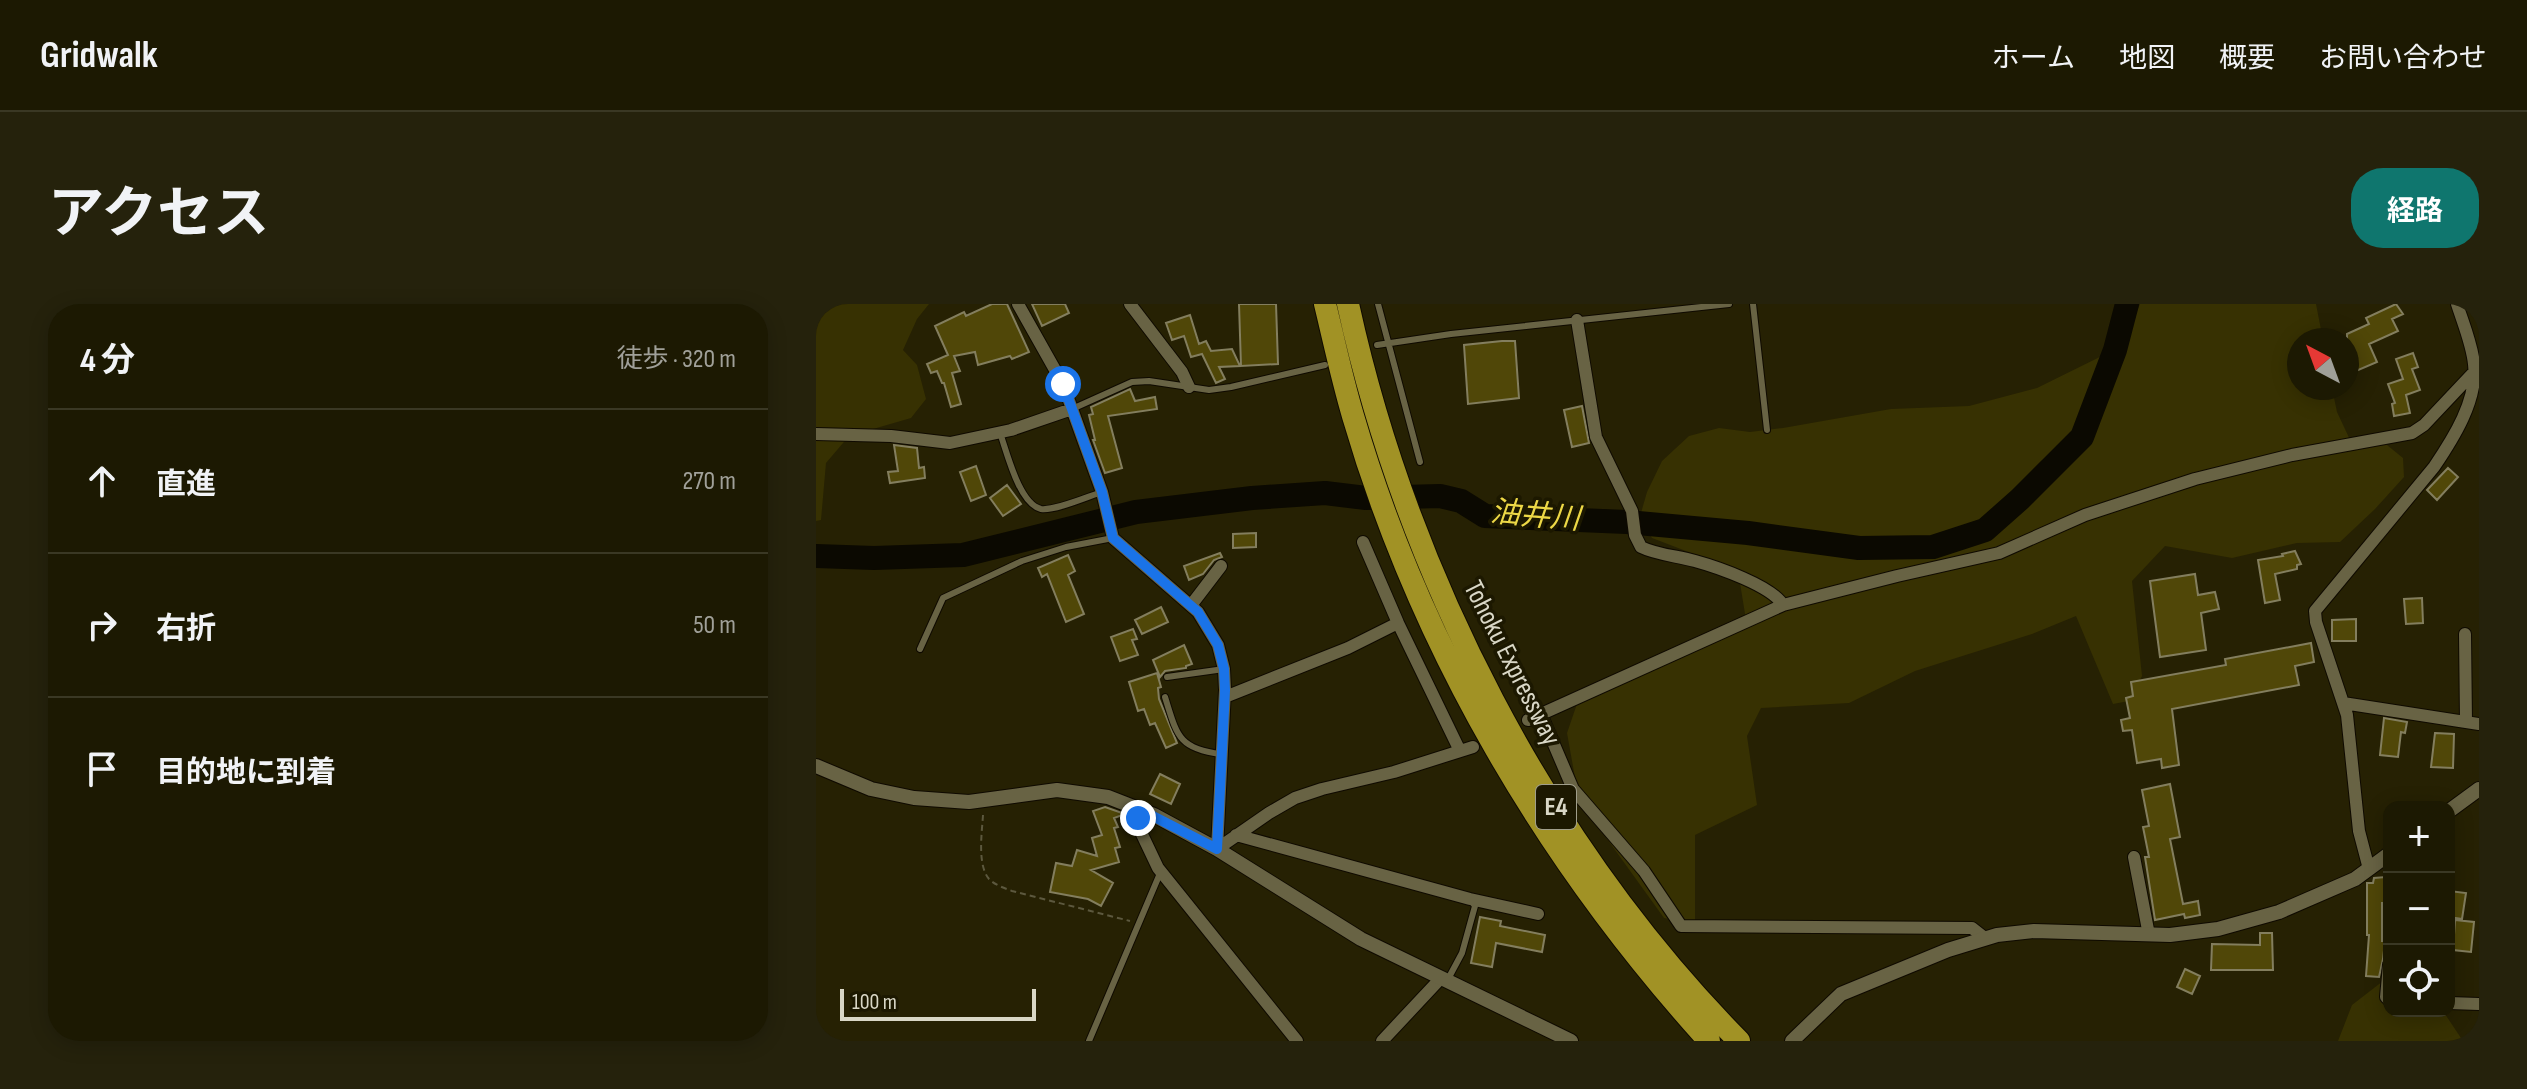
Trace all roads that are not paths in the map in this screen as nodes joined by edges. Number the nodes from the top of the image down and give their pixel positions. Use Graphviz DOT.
graph roads {
  1 [pos="1018,304"];
  2 [pos="1130,304"];
  3 [pos="1325,304"];
  4 [pos="1348,304"];
  5 [pos="1378,304"];
  6 [pos="1729,304"];
  7 [pos="1753,304"];
  8 [pos="2457,304"];
  9 [pos="1577,320"];
  10 [pos="1387,343"];
  11 [pos="1377,345"];
  12 [pos="1325,365"];
  13 [pos="2474,372"];
  14 [pos="1189,387"];
  15 [pos="1072,409"];
  16 [pos="1767,430"];
  17 [pos="1000,433"];
  18 [pos="816,434"];
  19 [pos="1420,462"];
  20 [pos="1103,496"];
  21 [pos="1113,538"];
  22 [pos="1363,542"];
  23 [pos="1221,566"];
  24 [pos="1192,604"];
  25 [pos="1783,605"];
  26 [pos="1398,623"];
  27 [pos="2465,634"];
  28 [pos="920,649"];
  29 [pos="1224,669"];
  30 [pos="1167,677"];
  31 [pos="1165,697"];
  32 [pos="1225,697"];
  33 [pos="2343,703"];
  34 [pos="1541,714"];
  35 [pos="1528,720"];
  36 [pos="2473,723"];
  37 [pos="1473,747"];
  38 [pos="1460,751"];
  39 [pos="1223,754"];
  40 [pos="816,766"];
  41 [pos="2479,789"];
  42 [pos="2455,807"];
  43 [pos="1139,809"];
  44 [pos="1236,835"];
  45 [pos="1217,849"];
  46 [pos="2134,857"];
  47 [pos="2383,858"];
  48 [pos="2369,869"];
  49 [pos="1161,871"];
  50 [pos="1470,899"];
  51 [pos="1538,914"];
  52 [pos="2149,935"];
  53 [pos="1986,939"];
  54 [pos="1444,980"];
  55 [pos="2455,1003"];
  56 [pos="2479,1004"];
  57 [pos="1089,1041"];
  58 [pos="1297,1041"];
  59 [pos="1382,1041"];
  60 [pos="1571,1041"];
  61 [pos="1709,1041"];
  62 [pos="1739,1041"];
  63 [pos="1792,1041"];
  1 -- 15 [label="street"];
  2 -- 14 [label="street"];
  3 -- 61 [label="highway, Tohoku Expressway / E4"];
  4 -- 62 [label="highway, Tohoku Expressway / E4"];
  5 -- 10 [label="lane"];
  6 -- 9 [label="lane"];
  7 -- 16 [label="lane"];
  8 -- 13 [label="street"];
  9 -- 10 [label="lane"];
  9 -- 25 [label="street"];
  10 -- 11 [label="lane"];
  10 -- 19 [label="lane"];
  12 -- 14 [label="lane"];
  13 -- 25 [label="street"];
  13 -- 33 [label="street"];
  14 -- 15 [label="lane"];
  15 -- 17 [label="street"];
  15 -- 20 [label="street"];
  17 -- 18 [label="street"];
  17 -- 20 [label="lane"];
  20 -- 21 [label="street"];
  21 -- 24 [label="street"];
  21 -- 28 [label="lane"];
  22 -- 26 [label="street"];
  23 -- 24 [label="street"];
  24 -- 29 [label="street"];
  25 -- 34 [label="street"];
  26 -- 32 [label="street"];
  26 -- 38 [label="street"];
  27 -- 36 [label="street"];
  29 -- 30 [label="lane"];
  29 -- 32 [label="street"];
  31 -- 39 [label="lane"];
  32 -- 39 [label="street"];
  33 -- 36 [label="street"];
  33 -- 48 [label="street"];
  34 -- 35 [label="street"];
  34 -- 53 [label="street"];
  37 -- 38 [label="street"];
  38 -- 44 [label="street"];
  39 -- 45 [label="street"];
  40 -- 43 [label="street"];
  41 -- 42 [label="street"];
  43 -- 45 [label="street"];
  43 -- 49 [label="street"];
  44 -- 45 [label="street"];
  44 -- 50 [label="street"];
  45 -- 54 [label="street"];
  46 -- 52 [label="street"];
  47 -- 48 [label="street"];
  48 -- 52 [label="street"];
  49 -- 57 [label="lane"];
  49 -- 58 [label="street"];
  50 -- 51 [label="street"];
  50 -- 54 [label="lane"];
  52 -- 53 [label="street"];
  53 -- 63 [label="street"];
  54 -- 59 [label="street"];
  54 -- 60 [label="street"];
  55 -- 56 [label="street"];
}
